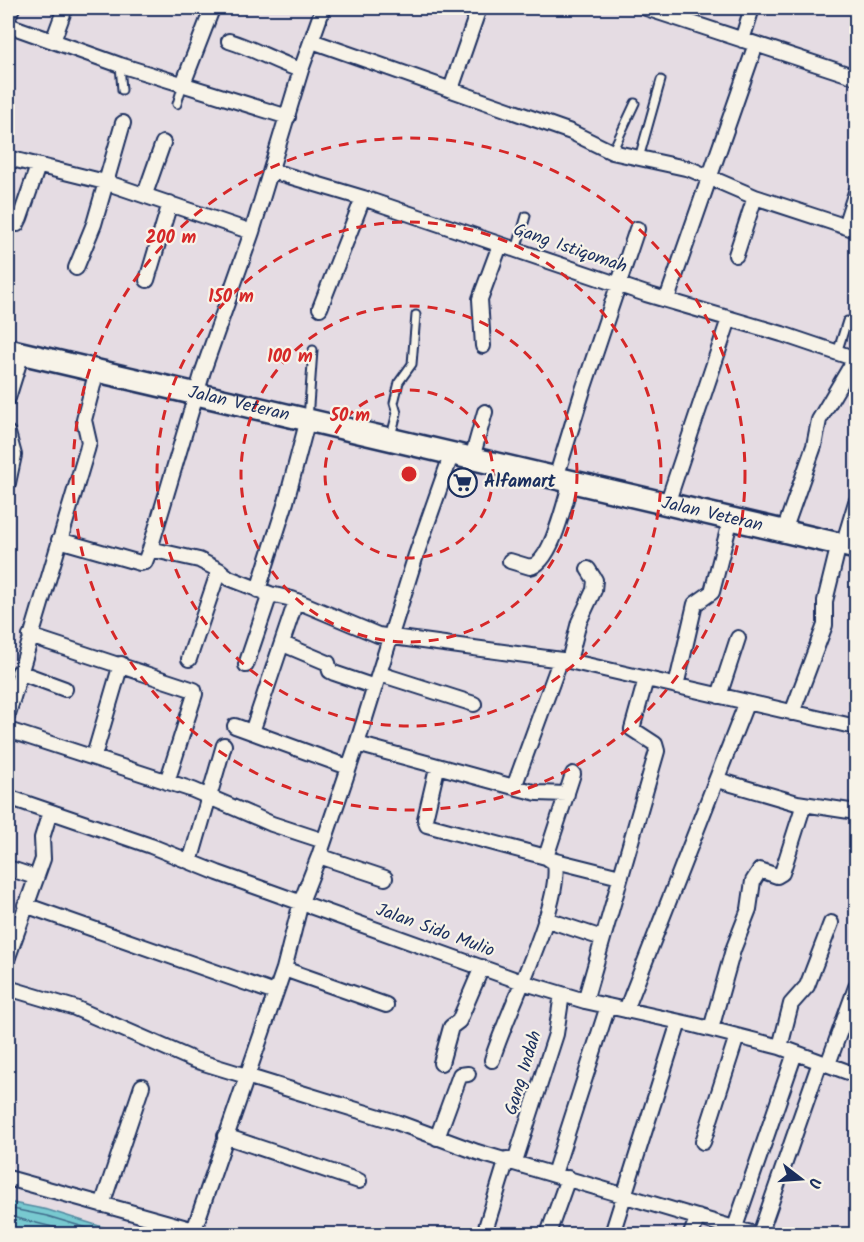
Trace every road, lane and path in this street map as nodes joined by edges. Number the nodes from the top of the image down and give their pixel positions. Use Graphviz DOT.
graph roads {
  1 [pos="12,8"];
  2 [pos="65,8"];
  3 [pos="479,8"];
  4 [pos="646,8"];
  5 [pos="752,8"];
  6 [pos="212,9"];
  7 [pos="318,9"];
  8 [pos="8,18"];
  9 [pos="8,25"];
  10 [pos="52,41"];
  11 [pos="230,41"];
  12 [pos="312,41"];
  13 [pos="749,42"];
  14 [pos="120,65"];
  15 [pos="301,70"];
  16 [pos="856,77"];
  17 [pos="661,80"];
  18 [pos="183,84"];
  19 [pos="451,89"];
  20 [pos="122,90"];
  21 [pos="634,102"];
  22 [pos="177,104"];
  23 [pos="288,117"];
  24 [pos="123,123"];
  25 [pos="163,143"];
  26 [pos="612,152"];
  27 [pos="8,158"];
  28 [pos="639,158"];
  29 [pos="38,166"];
  30 [pos="272,171"];
  31 [pos="710,176"];
  32 [pos="105,182"];
  33 [pos="856,192"];
  34 [pos="145,194"];
  35 [pos="755,197"];
  36 [pos="363,198"];
  37 [pos="170,203"];
  38 [pos="526,216"];
  39 [pos="8,224"];
  40 [pos="851,228"];
  41 [pos="637,229"];
  42 [pos="252,232"];
  43 [pos="500,245"];
  44 [pos="516,250"];
  45 [pos="736,255"];
  46 [pos="76,268"];
  47 [pos="147,280"];
  48 [pos="619,285"];
  49 [pos="667,299"];
  50 [pos="320,308"];
  51 [pos="416,315"];
  52 [pos="729,319"];
  53 [pos="847,321"];
  54 [pos="483,346"];
  55 [pos="313,350"];
  56 [pos="15,351"];
  57 [pos="837,353"];
  58 [pos="856,359"];
  59 [pos="97,370"];
  60 [pos="196,393"];
  61 [pos="8,398"];
  62 [pos="485,412"];
  63 [pos="308,419"];
  64 [pos="8,433"];
  65 [pos="390,439"];
  66 [pos="462,455"];
  67 [pos="564,479"];
  68 [pos="8,483"];
  69 [pos="856,502"];
  70 [pos="667,504"];
  71 [pos="731,518"];
  72 [pos="784,531"];
  73 [pos="59,540"];
  74 [pos="846,546"];
  75 [pos="150,549"];
  76 [pos="510,561"];
  77 [pos="588,569"];
  78 [pos="219,570"];
  79 [pos="264,592"];
  80 [pos="296,601"];
  81 [pos="30,636"];
  82 [pos="392,636"];
  83 [pos="738,638"];
  84 [pos="283,644"];
  85 [pos="189,659"];
  86 [pos="564,661"];
  87 [pos="120,664"];
  88 [pos="246,665"];
  89 [pos="19,672"];
  90 [pos="646,679"];
  91 [pos="377,681"];
  92 [pos="676,686"];
  93 [pos="65,689"];
  94 [pos="719,696"];
  95 [pos="474,704"];
  96 [pos="746,704"];
  97 [pos="792,713"];
  98 [pos="8,714"];
  99 [pos="235,726"];
  100 [pos="856,727"];
  101 [pos="8,730"];
  102 [pos="252,732"];
  103 [pos="357,744"];
  104 [pos="224,745"];
  105 [pos="94,756"];
  106 [pos="348,768"];
  107 [pos="437,768"];
  108 [pos="573,774"];
  109 [pos="718,780"];
  110 [pos="167,782"];
  111 [pos="514,787"];
  112 [pos="567,794"];
  113 [pos="210,796"];
  114 [pos="8,797"];
  115 [pos="804,804"];
  116 [pos="50,812"];
  117 [pos="856,812"];
  118 [pos="324,841"];
  119 [pos="320,856"];
  120 [pos="549,858"];
  121 [pos="190,862"];
  122 [pos="8,868"];
  123 [pos="35,877"];
  124 [pos="620,877"];
  125 [pos="386,879"];
  126 [pos="300,902"];
  127 [pos="24,905"];
  128 [pos="545,919"];
  129 [pos="831,923"];
  130 [pos="602,938"];
  131 [pos="8,957"];
  132 [pos="482,967"];
  133 [pos="284,969"];
  134 [pos="522,982"];
  135 [pos="856,987"];
  136 [pos="8,988"];
  137 [pos="275,993"];
  138 [pos="562,994"];
  139 [pos="585,1001"];
  140 [pos="386,1005"];
  141 [pos="608,1006"];
  142 [pos="626,1010"];
  143 [pos="679,1022"];
  144 [pos="711,1029"];
  145 [pos="737,1036"];
  146 [pos="780,1047"];
  147 [pos="795,1053"];
  148 [pos="492,1060"];
  149 [pos="441,1063"];
  150 [pos="824,1063"];
  151 [pos="468,1074"];
  152 [pos="856,1075"];
  153 [pos="248,1076"];
  154 [pos="142,1086"];
  155 [pos="225,1136"];
  156 [pos="437,1138"];
  157 [pos="703,1142"];
  158 [pos="511,1160"];
  159 [pos="561,1176"];
  160 [pos="8,1178"];
  161 [pos="358,1180"];
  162 [pos="624,1196"];
  163 [pos="102,1205"];
  164 [pos="698,1217"];
  165 [pos="734,1230"];
  166 [pos="200,1232"];
  167 [pos="484,1234"];
  168 [pos="548,1234"];
  169 [pos="612,1234"];
  170 [pos="691,1234"];
  171 [pos="753,1234"];
  1 -- 8 [label="street"];
  2 -- 10 [label="street"];
  3 -- 19 [label="street"];
  4 -- 13 [label="street"];
  5 -- 13 [label="street"];
  6 -- 18 [label="street"];
  7 -- 12 [label="street"];
  9 -- 10 [label="street"];
  10 -- 14 [label="street"];
  11 -- 15 [label="street"];
  12 -- 15 [label="street"];
  12 -- 19 [label="street"];
  13 -- 16 [label="street"];
  13 -- 31 [label="street"];
  14 -- 18 [label="street"];
  14 -- 20 [label="lane"];
  15 -- 23 [label="street"];
  17 -- 28 [label="lane"];
  18 -- 22 [label="lane"];
  18 -- 23 [label="street"];
  19 -- 26 [label="street"];
  21 -- 26 [label="lane"];
  23 -- 30 [label="street"];
  24 -- 32 [label="street"];
  25 -- 34 [label="street"];
  26 -- 28 [label="street"];
  27 -- 29 [label="street"];
  28 -- 31 [label="street"];
  29 -- 32 [label="street"];
  29 -- 39 [label="street"];
  30 -- 36 [label="street, Gang Istiqomah"];
  30 -- 42 [label="street"];
  31 -- 35 [label="street"];
  31 -- 49 [label="street"];
  32 -- 34 [label="street"];
  32 -- 46 [label="street"];
  33 -- 40 [label="street"];
  34 -- 37 [label="street"];
  35 -- 40 [label="street"];
  35 -- 45 [label="street"];
  36 -- 43 [label="street, Gang Istiqomah"];
  36 -- 50 [label="street"];
  37 -- 42 [label="street"];
  37 -- 47 [label="street"];
  38 -- 44 [label="lane"];
  41 -- 48 [label="street"];
  42 -- 60 [label="street"];
  43 -- 44 [label="street, Gang Istiqomah"];
  43 -- 54 [label="street"];
  44 -- 48 [label="street, Gang Istiqomah"];
  48 -- 49 [label="street, Gang Istiqomah"];
  48 -- 67 [label="street"];
  49 -- 52 [label="street, Gang Istiqomah"];
  51 -- 65 [label="lane"];
  52 -- 57 [label="street, Gang Istiqomah"];
  52 -- 70 [label="street"];
  53 -- 57 [label="lane"];
  55 -- 63 [label="lane"];
  56 -- 59 [label="main road, Jalan Veteran"];
  56 -- 61 [label="street"];
  57 -- 58 [label="street, Gang Istiqomah"];
  58 -- 72 [label="street"];
  59 -- 60 [label="main road, Jalan Veteran"];
  59 -- 73 [label="street"];
  60 -- 63 [label="main road, Jalan Veteran"];
  60 -- 75 [label="street"];
  62 -- 66 [label="street"];
  63 -- 65 [label="main road, Jalan Veteran"];
  63 -- 79 [label="street"];
  64 -- 68 [label="street"];
  65 -- 66 [label="main road, Jalan Veteran"];
  66 -- 67 [label="main road, Jalan Veteran"];
  66 -- 82 [label="street"];
  67 -- 70 [label="main road, Jalan Veteran"];
  67 -- 76 [label="street"];
  69 -- 74 [label="street"];
  70 -- 71 [label="main road, Jalan Veteran"];
  71 -- 72 [label="main road, Jalan Veteran"];
  71 -- 92 [label="street"];
  72 -- 74 [label="main road, Jalan Veteran"];
  73 -- 75 [label="street"];
  73 -- 81 [label="street"];
  74 -- 97 [label="street"];
  75 -- 78 [label="street"];
  77 -- 86 [label="street"];
  78 -- 79 [label="street"];
  78 -- 85 [label="street"];
  79 -- 80 [label="street"];
  79 -- 88 [label="street"];
  80 -- 82 [label="street"];
  80 -- 84 [label="street"];
  81 -- 87 [label="street"];
  81 -- 89 [label="street"];
  82 -- 86 [label="street"];
  82 -- 91 [label="street"];
  83 -- 94 [label="street"];
  84 -- 91 [label="street"];
  84 -- 102 [label="street"];
  86 -- 90 [label="street"];
  86 -- 111 [label="street"];
  87 -- 105 [label="street"];
  87 -- 110 [label="street"];
  89 -- 93 [label="street"];
  89 -- 98 [label="street"];
  90 -- 92 [label="street"];
  90 -- 124 [label="street"];
  91 -- 95 [label="street"];
  91 -- 103 [label="street"];
  92 -- 94 [label="street"];
  94 -- 96 [label="street"];
  96 -- 97 [label="street"];
  96 -- 109 [label="street"];
  97 -- 100 [label="street"];
  99 -- 102 [label="street"];
  101 -- 105 [label="street"];
  102 -- 106 [label="street"];
  103 -- 106 [label="street"];
  103 -- 107 [label="street"];
  104 -- 113 [label="street"];
  105 -- 110 [label="street"];
  106 -- 118 [label="street"];
  107 -- 111 [label="street"];
  107 -- 120 [label="street"];
  108 -- 112 [label="street"];
  109 -- 115 [label="street"];
  109 -- 142 [label="street"];
  110 -- 113 [label="street"];
  111 -- 112 [label="street"];
  112 -- 120 [label="street"];
  113 -- 118 [label="street"];
  113 -- 121 [label="street"];
  114 -- 116 [label="street, Jalan Sido Mulio"];
  115 -- 117 [label="street"];
  115 -- 144 [label="street"];
  116 -- 121 [label="street, Jalan Sido Mulio"];
  116 -- 123 [label="street"];
  118 -- 119 [label="street"];
  119 -- 125 [label="street"];
  119 -- 126 [label="street"];
  120 -- 124 [label="street"];
  120 -- 128 [label="street"];
  121 -- 126 [label="street, Jalan Sido Mulio"];
  122 -- 123 [label="street"];
  123 -- 127 [label="street"];
  124 -- 130 [label="street"];
  126 -- 132 [label="street, Jalan Sido Mulio"];
  126 -- 133 [label="street"];
  127 -- 131 [label="street"];
  127 -- 137 [label="street"];
  128 -- 130 [label="street"];
  128 -- 134 [label="street"];
  129 -- 146 [label="street"];
  130 -- 139 [label="street"];
  132 -- 134 [label="street, Jalan Sido Mulio"];
  132 -- 149 [label="street"];
  133 -- 137 [label="street"];
  133 -- 140 [label="street"];
  134 -- 138 [label="street, Jalan Sido Mulio"];
  134 -- 148 [label="street"];
  135 -- 150 [label="street"];
  136 -- 153 [label="street"];
  137 -- 153 [label="street"];
  138 -- 139 [label="street, Jalan Sido Mulio"];
  138 -- 158 [label="street, Gang Indah"];
  139 -- 141 [label="street, Jalan Sido Mulio"];
  141 -- 142 [label="street, Jalan Sido Mulio"];
  141 -- 159 [label="street"];
  142 -- 143 [label="street, Jalan Sido Mulio"];
  143 -- 144 [label="street, Jalan Sido Mulio"];
  143 -- 162 [label="street"];
  144 -- 145 [label="street, Jalan Sido Mulio"];
  145 -- 146 [label="street, Jalan Sido Mulio"];
  145 -- 157 [label="street"];
  146 -- 147 [label="street, Jalan Sido Mulio"];
  147 -- 150 [label="street, Jalan Sido Mulio"];
  147 -- 165 [label="street"];
  150 -- 152 [label="street, Jalan Sido Mulio"];
  150 -- 171 [label="street"];
  151 -- 156 [label="street"];
  153 -- 155 [label="street"];
  153 -- 156 [label="street"];
  154 -- 163 [label="street"];
  155 -- 161 [label="street"];
  155 -- 166 [label="street"];
  156 -- 158 [label="street"];
  158 -- 159 [label="street"];
  158 -- 167 [label="street, Gang Indah"];
  159 -- 162 [label="street"];
  159 -- 168 [label="street"];
  160 -- 163 [label="street"];
  162 -- 164 [label="street"];
  162 -- 169 [label="street"];
  163 -- 166 [label="street"];
  164 -- 165 [label="street"];
  164 -- 170 [label="street"];
  165 -- 171 [label="street"];
}
